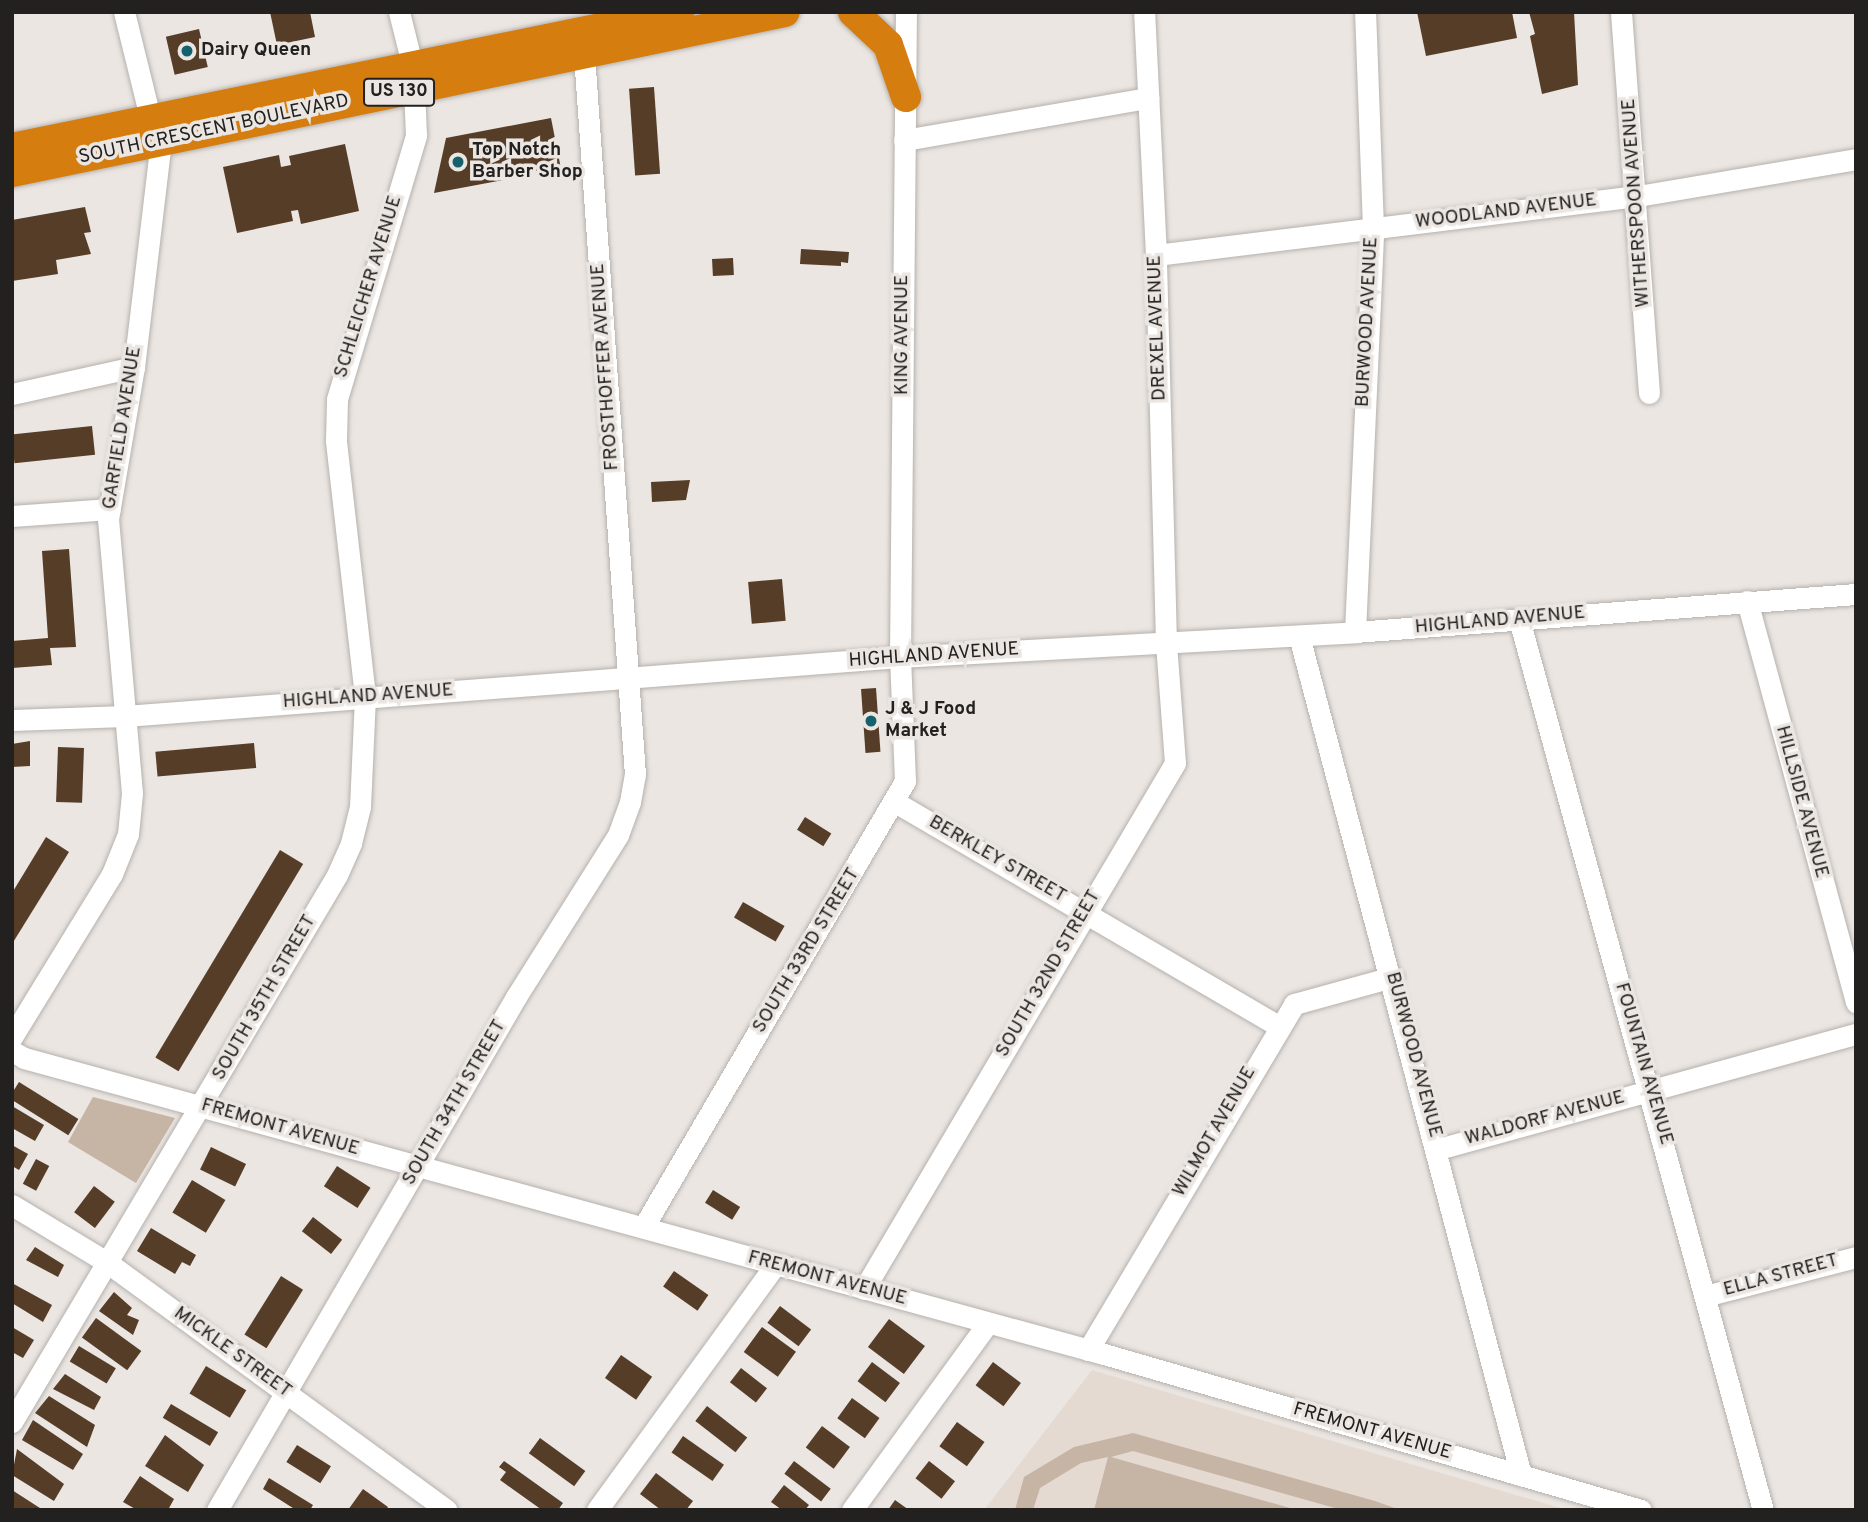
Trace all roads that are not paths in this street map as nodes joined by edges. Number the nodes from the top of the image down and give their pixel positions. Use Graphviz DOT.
graph roads {
  1 [pos="124,12"];
  2 [pos="399,12"];
  3 [pos="678,12"];
  4 [pos="785,12"];
  5 [pos="853,12"];
  6 [pos="906,12"];
  7 [pos="1144,12"];
  8 [pos="1364,12"];
  9 [pos="1621,12"];
  10 [pos="639,16"];
  11 [pos="584,54"];
  12 [pos="413,79"];
  13 [pos="906,97"];
  14 [pos="1148,98"];
  15 [pos="156,131"];
  16 [pos="904,140"];
  17 [pos="12,148"];
  18 [pos="1856,159"];
  19 [pos="12,172"];
  20 [pos="1638,196"];
  21 [pos="1373,228"];
  22 [pos="1156,255"];
  23 [pos="134,367"];
  24 [pos="1649,393"];
  25 [pos="12,394"];
  26 [pos="110,509"];
  27 [pos="12,516"];
  28 [pos="1856,594"];
  29 [pos="1746,601"];
  30 [pos="1519,620"];
  31 [pos="1355,632"];
  32 [pos="1298,636"];
  33 [pos="1166,643"];
  34 [pos="900,657"];
  35 [pos="628,679"];
  36 [pos="365,696"];
  37 [pos="125,716"];
  38 [pos="12,720"];
  39 [pos="895,802"];
  40 [pos="1086,911"];
  41 [pos="1392,977"];
  42 [pos="1856,1002"];
  43 [pos="1278,1026"];
  44 [pos="1856,1034"];
  45 [pos="12,1037"];
  46 [pos="12,1051"];
  47 [pos="1651,1090"];
  48 [pos="202,1105"];
  49 [pos="1438,1149"];
  50 [pos="418,1166"];
  51 [pos="12,1205"];
  52 [pos="643,1227"];
  53 [pos="1856,1256"];
  54 [pos="108,1263"];
  55 [pos="775,1265"];
  56 [pos="864,1289"];
  57 [pos="1705,1296"];
  58 [pos="988,1323"];
  59 [pos="1088,1350"];
  60 [pos="287,1392"];
  61 [pos="12,1422"];
  62 [pos="1521,1475"];
  63 [pos="216,1510"];
  64 [pos="447,1510"];
  65 [pos="597,1510"];
  66 [pos="852,1510"];
  67 [pos="1641,1510"];
  68 [pos="1763,1510"];
  1 -- 15 [label="street, GARFIELD AVENUE"];
  2 -- 12 [label="street, SCHLEICHER AVENUE"];
  3 -- 10 [label="highway, SOUTH CRESCENT BOULEVARD / US 130"];
  4 -- 11 [label="highway, SOUTH CRESCENT BOULEVARD / US 130"];
  5 -- 13 [label="highway"];
  6 -- 13 [label="street, KING AVENUE"];
  7 -- 14 [label="street, DREXEL AVENUE"];
  8 -- 21 [label="street, BURWOOD AVENUE"];
  9 -- 20 [label="street, WITHERSPOON AVENUE"];
  10 -- 12 [label="highway, SOUTH CRESCENT BOULEVARD / US 130"];
  11 -- 12 [label="highway, SOUTH CRESCENT BOULEVARD / US 130"];
  11 -- 35 [label="street, FROSTHOFFER AVENUE"];
  12 -- 15 [label="highway, SOUTH CRESCENT BOULEVARD / US 130"];
  12 -- 36 [label="street, SCHLEICHER AVENUE"];
  13 -- 16 [label="street, KING AVENUE"];
  14 -- 16 [label="street"];
  14 -- 22 [label="street, DREXEL AVENUE"];
  15 -- 17 [label="highway, SOUTH CRESCENT BOULEVARD / US 130"];
  15 -- 19 [label="highway, SOUTH CRESCENT BOULEVARD / US 130"];
  15 -- 23 [label="street, GARFIELD AVENUE"];
  16 -- 34 [label="street, KING AVENUE"];
  18 -- 20 [label="street, WOODLAND AVENUE"];
  20 -- 21 [label="street, WOODLAND AVENUE"];
  20 -- 24 [label="street, WITHERSPOON AVENUE"];
  21 -- 22 [label="street, WOODLAND AVENUE"];
  21 -- 31 [label="street, BURWOOD AVENUE"];
  22 -- 33 [label="street, DREXEL AVENUE"];
  23 -- 25 [label="street"];
  23 -- 26 [label="street, GARFIELD AVENUE"];
  26 -- 27 [label="street"];
  26 -- 37 [label="street, GARFIELD AVENUE"];
  28 -- 29 [label="street, HIGHLAND AVENUE"];
  29 -- 30 [label="street, HIGHLAND AVENUE"];
  29 -- 42 [label="street, HILLSIDE AVENUE"];
  30 -- 31 [label="street, HIGHLAND AVENUE"];
  30 -- 47 [label="street, FOUNTAIN AVENUE"];
  31 -- 32 [label="street, HIGHLAND AVENUE"];
  32 -- 33 [label="street, HIGHLAND AVENUE"];
  32 -- 41 [label="street, BURWOOD AVENUE"];
  33 -- 34 [label="street, HIGHLAND AVENUE"];
  33 -- 40 [label="street, SOUTH 32ND STREET"];
  34 -- 35 [label="street, HIGHLAND AVENUE"];
  34 -- 39 [label="street, SOUTH 33RD STREET"];
  35 -- 36 [label="street, HIGHLAND AVENUE"];
  35 -- 50 [label="street, SOUTH 34TH STREET"];
  36 -- 37 [label="street, HIGHLAND AVENUE"];
  36 -- 48 [label="street, SOUTH 35TH STREET"];
  37 -- 38 [label="street, HIGHLAND AVENUE"];
  37 -- 45 [label="street, GARFIELD AVENUE"];
  39 -- 40 [label="street, BERKLEY STREET"];
  39 -- 52 [label="street, SOUTH 33RD STREET"];
  40 -- 43 [label="street, BERKLEY STREET"];
  40 -- 56 [label="street, SOUTH 32ND STREET"];
  41 -- 43 [label="street, WILMOT AVENUE"];
  41 -- 49 [label="street, BURWOOD AVENUE"];
  43 -- 59 [label="street, WILMOT AVENUE"];
  44 -- 47 [label="street, WALDORF AVENUE"];
  46 -- 48 [label="street, FREMONT AVENUE"];
  47 -- 49 [label="street, WALDORF AVENUE"];
  47 -- 57 [label="street, FOUNTAIN AVENUE"];
  48 -- 50 [label="street, FREMONT AVENUE"];
  48 -- 54 [label="street, SOUTH 35TH STREET"];
  49 -- 62 [label="street, BURWOOD AVENUE"];
  50 -- 52 [label="street, FREMONT AVENUE"];
  50 -- 60 [label="street, SOUTH 34TH STREET"];
  51 -- 54 [label="street, MICKLE STREET"];
  52 -- 55 [label="street, FREMONT AVENUE"];
  53 -- 57 [label="street, ELLA STREET"];
  54 -- 60 [label="street, MICKLE STREET"];
  54 -- 61 [label="street, SOUTH 35TH STREET"];
  55 -- 56 [label="street, FREMONT AVENUE"];
  55 -- 65 [label="street"];
  56 -- 58 [label="street, FREMONT AVENUE"];
  57 -- 68 [label="street, FOUNTAIN AVENUE"];
  58 -- 59 [label="street, FREMONT AVENUE"];
  58 -- 66 [label="street"];
  59 -- 62 [label="street, FREMONT AVENUE"];
  60 -- 63 [label="street, SOUTH 34TH STREET"];
  60 -- 64 [label="street, MICKLE STREET"];
  62 -- 67 [label="street, FREMONT AVENUE"];
}
